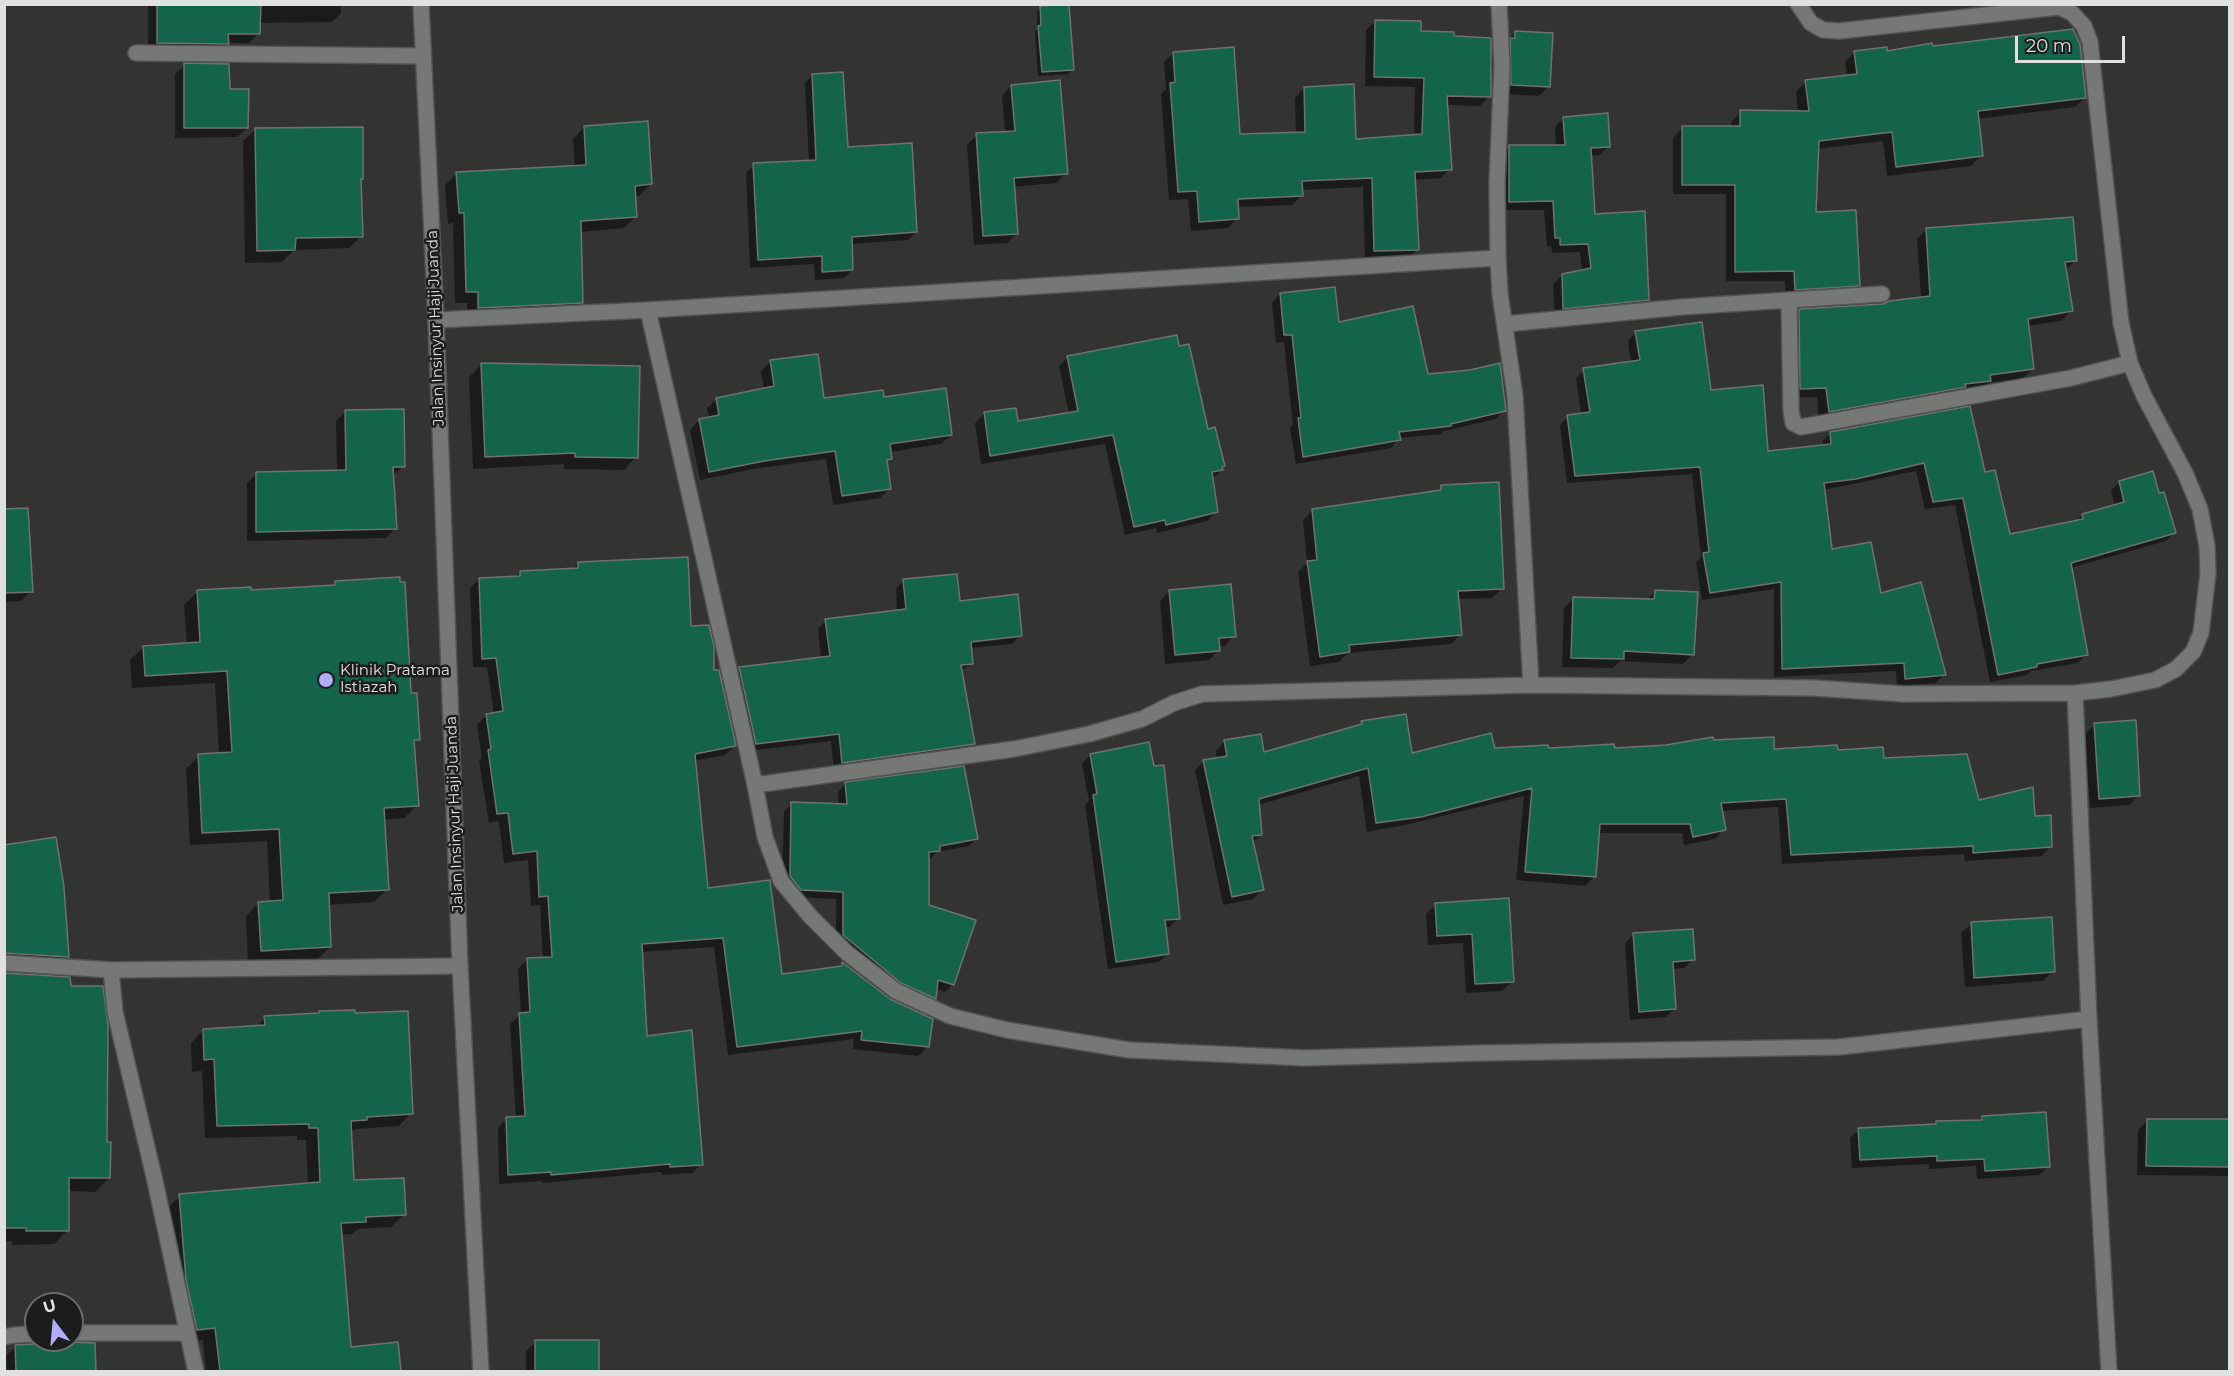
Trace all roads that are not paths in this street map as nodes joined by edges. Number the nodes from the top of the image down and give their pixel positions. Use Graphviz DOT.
graph roads {
  1 [pos="421,4"];
  2 [pos="1499,4"];
  3 [pos="1798,4"];
  4 [pos="136,53"];
  5 [pos="423,56"];
  6 [pos="1498,258"];
  7 [pos="1882,294"];
  8 [pos="1789,300"];
  9 [pos="648,310"];
  10 [pos="436,320"];
  11 [pos="1505,324"];
  12 [pos="2130,363"];
  13 [pos="1531,685"];
  14 [pos="2075,693"];
  15 [pos="755,785"];
  16 [pos="4,963"];
  17 [pos="460,966"];
  18 [pos="111,970"];
  19 [pos="2089,1019"];
  20 [pos="84,1333"];
  21 [pos="186,1333"];
  22 [pos="24,1335"];
  23 [pos="4,1337"];
  24 [pos="196,1371"];
  25 [pos="482,1371"];
  26 [pos="2109,1371"];
  1 -- 5 [label="street, Jalan Insinyur Haji Juanda"];
  2 -- 6 [label="street"];
  3 -- 12 [label="street"];
  4 -- 5 [label="street"];
  5 -- 10 [label="street, Jalan Insinyur Haji Juanda"];
  6 -- 9 [label="street"];
  6 -- 11 [label="street"];
  7 -- 8 [label="street"];
  8 -- 11 [label="street"];
  8 -- 12 [label="street"];
  9 -- 10 [label="street"];
  9 -- 15 [label="street"];
  10 -- 17 [label="street, Jalan Insinyur Haji Juanda"];
  11 -- 13 [label="street"];
  12 -- 14 [label="street"];
  13 -- 14 [label="street"];
  13 -- 15 [label="street"];
  14 -- 19 [label="street"];
  15 -- 19 [label="street"];
  16 -- 18 [label="street"];
  17 -- 18 [label="street"];
  17 -- 25 [label="street, Jalan Insinyur Haji Juanda"];
  18 -- 21 [label="street"];
  19 -- 26 [label="street"];
  20 -- 21 [label="street"];
  21 -- 24 [label="street"];
  22 -- 23 [label="street"];
}
